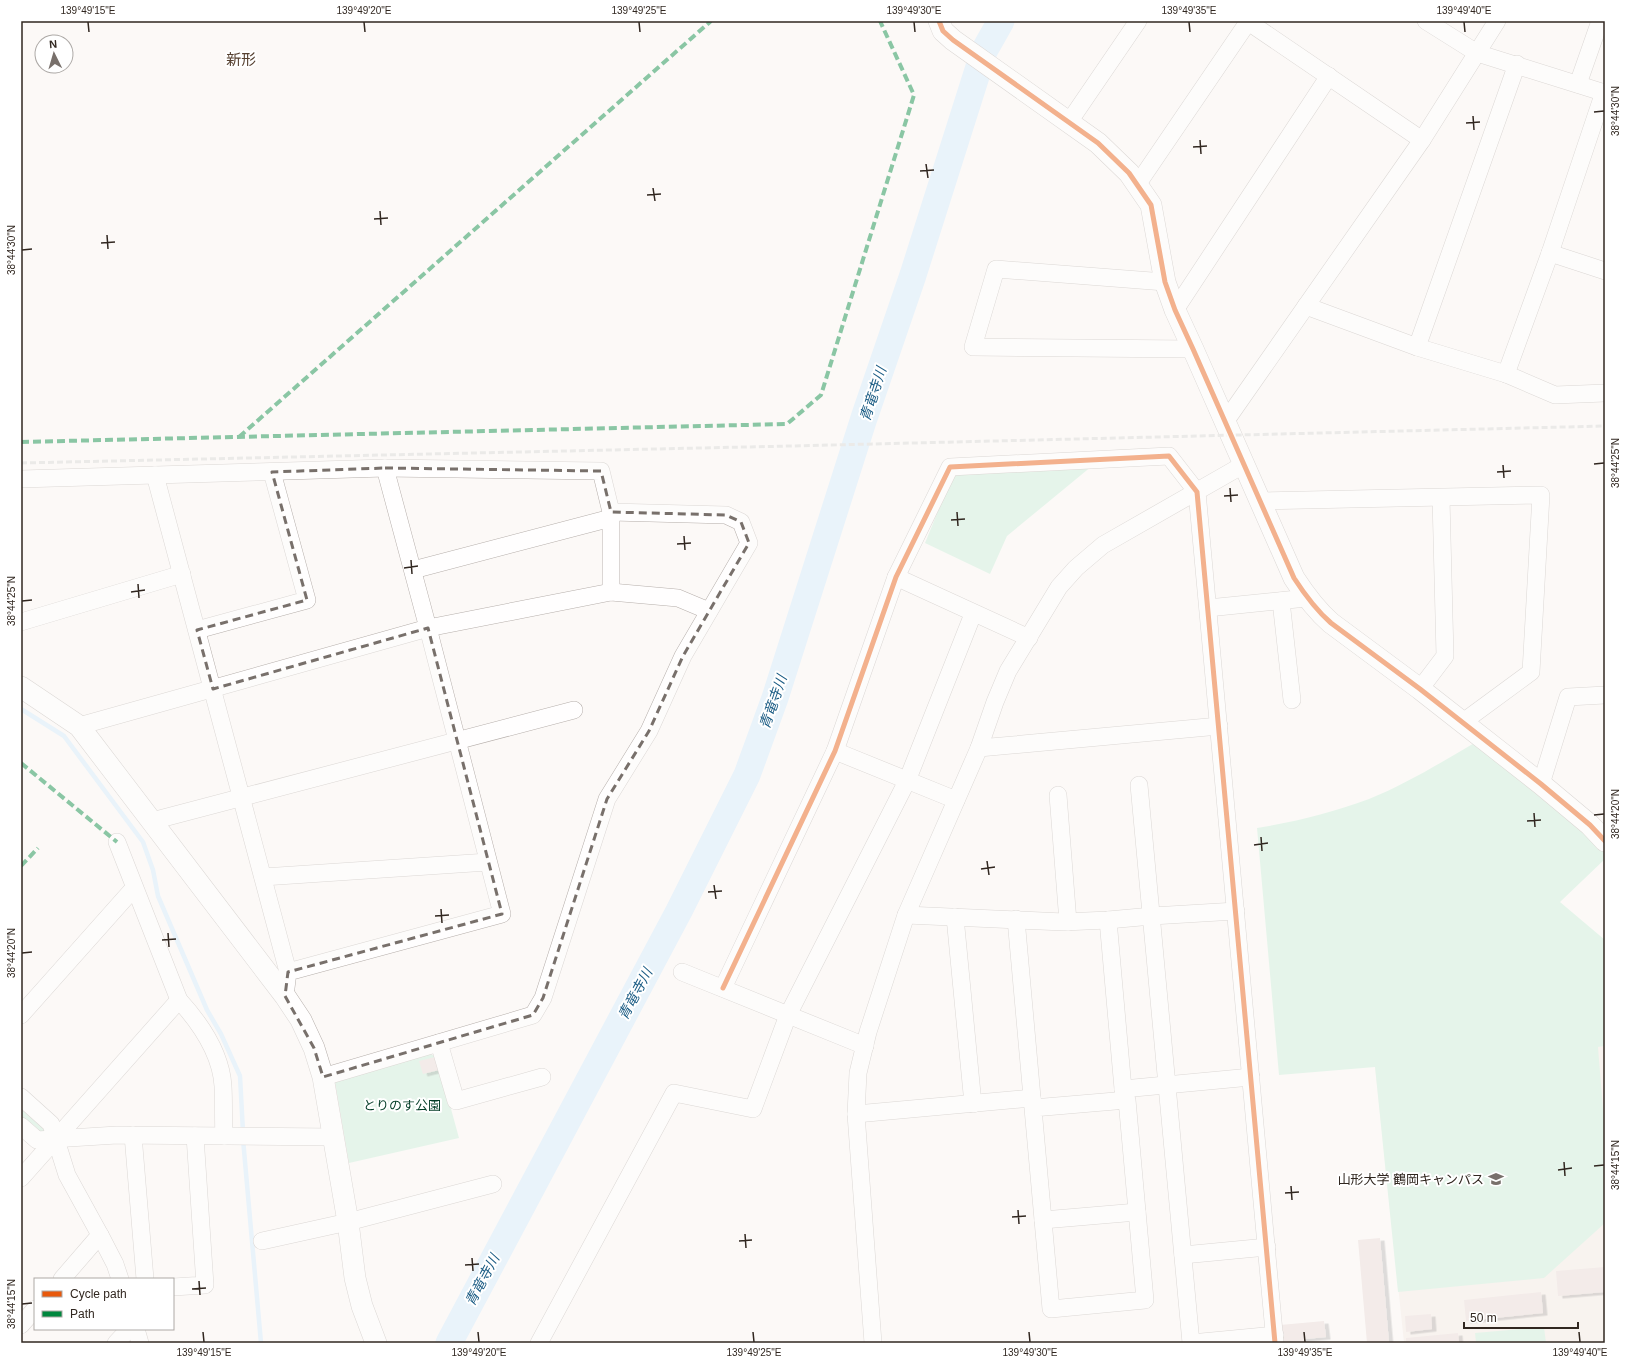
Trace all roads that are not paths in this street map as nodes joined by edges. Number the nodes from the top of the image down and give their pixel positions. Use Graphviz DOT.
graph roads {
  1 [pos="939,21"];
  2 [pos="1138,21"];
  3 [pos="1248,21"];
  4 [pos="1426,21"];
  5 [pos="1497,21"];
  6 [pos="1600,21"];
  7 [pos="1477,53"];
  8 [pos="1517,64"];
  9 [pos="1329,76"];
  10 [pos="1578,84"];
  11 [pos="1604,93"];
  12 [pos="1069,122"];
  13 [pos="1422,140"];
  14 [pos="1137,185"];
  15 [pos="1550,253"];
  16 [pos="1605,271"];
  17 [pos="1165,282"];
  18 [pos="1306,306"];
  19 [pos="1175,310"];
  20 [pos="1417,348"];
  21 [pos="1194,349"];
  22 [pos="1506,374"];
  23 [pos="1605,393"];
  24 [pos="1225,422"];
  25 [pos="1243,465"];
  26 [pos="385,468"];
  27 [pos="272,472"];
  28 [pos="155,475"];
  29 [pos="21,479"];
  30 [pos="1197,492"];
  31 [pos="1440,498"];
  32 [pos="1260,501"];
  33 [pos="611,515"];
  34 [pos="413,570"];
  35 [pos="182,574"];
  36 [pos="896,577"];
  37 [pos="611,592"];
  38 [pos="1307,598"];
  39 [pos="1281,601"];
  40 [pos="1208,608"];
  41 [pos="709,611"];
  42 [pos="973,614"];
  43 [pos="21,622"];
  44 [pos="428,628"];
  45 [pos="197,630"];
  46 [pos="1029,638"];
  47 [pos="21,687"];
  48 [pos="213,689"];
  49 [pos="1420,689"];
  50 [pos="1605,695"];
  51 [pos="1292,700"];
  52 [pos="574,710"];
  53 [pos="1462,722"];
  54 [pos="79,726"];
  55 [pos="1219,726"];
  56 [pos="456,740"];
  57 [pos="978,748"];
  58 [pos="835,751"];
  59 [pos="906,781"];
  60 [pos="1541,784"];
  61 [pos="1139,785"];
  62 [pos="1058,795"];
  63 [pos="242,797"];
  64 [pos="956,800"];
  65 [pos="152,821"];
  66 [pos="1605,840"];
  67 [pos="117,842"];
  68 [pos="488,862"];
  69 [pos="263,877"];
  70 [pos="134,888"];
  71 [pos="1236,910"];
  72 [pos="906,915"];
  73 [pos="1152,916"];
  74 [pos="956,917"];
  75 [pos="1016,919"];
  76 [pos="1108,920"];
  77 [pos="1068,922"];
  78 [pos="288,972"];
  79 [pos="682,972"];
  80 [pos="723,988"];
  81 [pos="285,996"];
  82 [pos="179,1000"];
  83 [pos="788,1014"];
  84 [pos="21,1015"];
  85 [pos="439,1043"];
  86 [pos="865,1046"];
  87 [pos="323,1077"];
  88 [pos="542,1077"];
  89 [pos="1251,1077"];
  90 [pos="1167,1085"];
  91 [pos="1124,1095"];
  92 [pos="21,1097"];
  93 [pos="1033,1103"];
  94 [pos="973,1104"];
  95 [pos="856,1114"];
  96 [pos="21,1126"];
  97 [pos="132,1135"];
  98 [pos="195,1136"];
  99 [pos="224,1136"];
  100 [pos="333,1137"];
  101 [pos="56,1138"];
  102 [pos="21,1178"];
  103 [pos="493,1184"];
  104 [pos="1137,1212"];
  105 [pos="1043,1220"];
  106 [pos="348,1222"];
  107 [pos="100,1235"];
  108 [pos="262,1241"];
  109 [pos="1266,1247"];
  110 [pos="1183,1255"];
  111 [pos="63,1278"];
  112 [pos="120,1278"];
  113 [pos="145,1278"];
  114 [pos="174,1287"];
  115 [pos="34,1310"];
  116 [pos="21,1325"];
  117 [pos="128,1330"];
  118 [pos="136,1330"];
  119 [pos="1275,1339"];
  120 [pos="116,1343"];
  121 [pos="140,1343"];
  122 [pos="376,1343"];
  123 [pos="538,1343"];
  124 [pos="873,1343"];
  125 [pos="1191,1343"];
  1 -- 12 [label="street"];
  2 -- 12 [label="street"];
  3 -- 9 [label="street"];
  3 -- 14 [label="street"];
  4 -- 7 [label="street"];
  5 -- 7 [label="street"];
  6 -- 10 [label="street"];
  7 -- 8 [label="street"];
  7 -- 13 [label="street"];
  8 -- 10 [label="street"];
  8 -- 20 [label="street"];
  9 -- 13 [label="street"];
  9 -- 19 [label="street"];
  10 -- 11 [label="street"];
  11 -- 15 [label="street"];
  12 -- 14 [label="street"];
  13 -- 18 [label="street"];
  14 -- 17 [label="street"];
  15 -- 16 [label="street"];
  15 -- 22 [label="street"];
  17 -- 19 [label="street"];
  17 -- 21 [label="street"];
  18 -- 20 [label="street"];
  18 -- 24 [label="street"];
  19 -- 21 [label="street"];
  20 -- 22 [label="street"];
  21 -- 24 [label="street"];
  22 -- 23 [label="street"];
  24 -- 25 [label="street"];
  25 -- 30 [label="street"];
  25 -- 32 [label="street"];
  26 -- 27 [label="street"];
  26 -- 33 [label="street"];
  26 -- 34 [label="street"];
  27 -- 28 [label="street"];
  27 -- 45 [label="street"];
  28 -- 29 [label="street"];
  28 -- 35 [label="street"];
  30 -- 36 [label="street"];
  30 -- 40 [label="street"];
  30 -- 46 [label="street"];
  31 -- 32 [label="street"];
  31 -- 49 [label="street"];
  31 -- 53 [label="street"];
  32 -- 38 [label="street"];
  33 -- 34 [label="street"];
  33 -- 37 [label="street"];
  33 -- 41 [label="street"];
  34 -- 44 [label="street"];
  35 -- 43 [label="street"];
  35 -- 45 [label="street"];
  36 -- 42 [label="street"];
  36 -- 58 [label="street"];
  37 -- 41 [label="street"];
  37 -- 44 [label="street"];
  38 -- 39 [label="street"];
  38 -- 49 [label="street"];
  39 -- 40 [label="street"];
  39 -- 51 [label="street"];
  40 -- 55 [label="street"];
  41 -- 85 [label="street"];
  42 -- 46 [label="street"];
  42 -- 59 [label="street"];
  44 -- 48 [label="street"];
  44 -- 56 [label="street"];
  45 -- 48 [label="street"];
  46 -- 57 [label="street"];
  47 -- 54 [label="street"];
  48 -- 54 [label="street"];
  48 -- 63 [label="street"];
  49 -- 53 [label="street"];
  50 -- 60 [label="street"];
  52 -- 56 [label="street"];
  53 -- 60 [label="street"];
  54 -- 65 [label="street"];
  55 -- 57 [label="street"];
  55 -- 71 [label="street"];
  56 -- 63 [label="street"];
  56 -- 68 [label="street"];
  57 -- 64 [label="street"];
  58 -- 59 [label="street"];
  58 -- 80 [label="street"];
  59 -- 64 [label="street"];
  59 -- 83 [label="street"];
  60 -- 66 [label="street"];
  61 -- 73 [label="street"];
  62 -- 77 [label="street"];
  63 -- 65 [label="street"];
  63 -- 69 [label="street"];
  64 -- 72 [label="street"];
  65 -- 81 [label="street"];
  67 -- 70 [label="street"];
  68 -- 69 [label="street"];
  68 -- 78 [label="street"];
  69 -- 78 [label="street"];
  70 -- 82 [label="street"];
  70 -- 84 [label="street"];
  71 -- 73 [label="street"];
  71 -- 89 [label="street"];
  72 -- 74 [label="street"];
  72 -- 86 [label="street"];
  73 -- 76 [label="street"];
  73 -- 90 [label="street"];
  74 -- 75 [label="street"];
  74 -- 94 [label="street"];
  75 -- 77 [label="street"];
  75 -- 93 [label="street"];
  76 -- 77 [label="street"];
  76 -- 91 [label="street"];
  78 -- 81 [label="street"];
  79 -- 80 [label="street"];
  80 -- 83 [label="street"];
  81 -- 87 [label="street"];
  82 -- 99 [label="street"];
  82 -- 101 [label="street"];
  83 -- 86 [label="street"];
  83 -- 123 [label="street"];
  85 -- 87 [label="street"];
  85 -- 88 [label="street"];
  86 -- 95 [label="street"];
  87 -- 100 [label="street"];
  89 -- 90 [label="street"];
  89 -- 109 [label="street"];
  90 -- 91 [label="street"];
  90 -- 110 [label="street"];
  91 -- 93 [label="street"];
  91 -- 104 [label="street"];
  92 -- 101 [label="street"];
  93 -- 94 [label="street"];
  93 -- 105 [label="street"];
  94 -- 95 [label="street"];
  95 -- 124 [label="street"];
  96 -- 101 [label="street"];
  97 -- 98 [label="street"];
  97 -- 101 [label="street"];
  97 -- 113 [label="street"];
  98 -- 99 [label="street"];
  98 -- 114 [label="street"];
  99 -- 100 [label="street"];
  100 -- 106 [label="street"];
  101 -- 102 [label="street"];
  101 -- 107 [label="street"];
  103 -- 106 [label="street"];
  104 -- 105 [label="street"];
  104 -- 105 [label="street"];
  106 -- 108 [label="street"];
  106 -- 122 [label="street"];
  107 -- 111 [label="street"];
  107 -- 112 [label="street"];
  109 -- 110 [label="street"];
  109 -- 119 [label="street"];
  110 -- 125 [label="street"];
  115 -- 116 [label="street"];
  117 -- 120 [label="street"];
  118 -- 121 [label="street"];
  119 -- 125 [label="street"];
}
